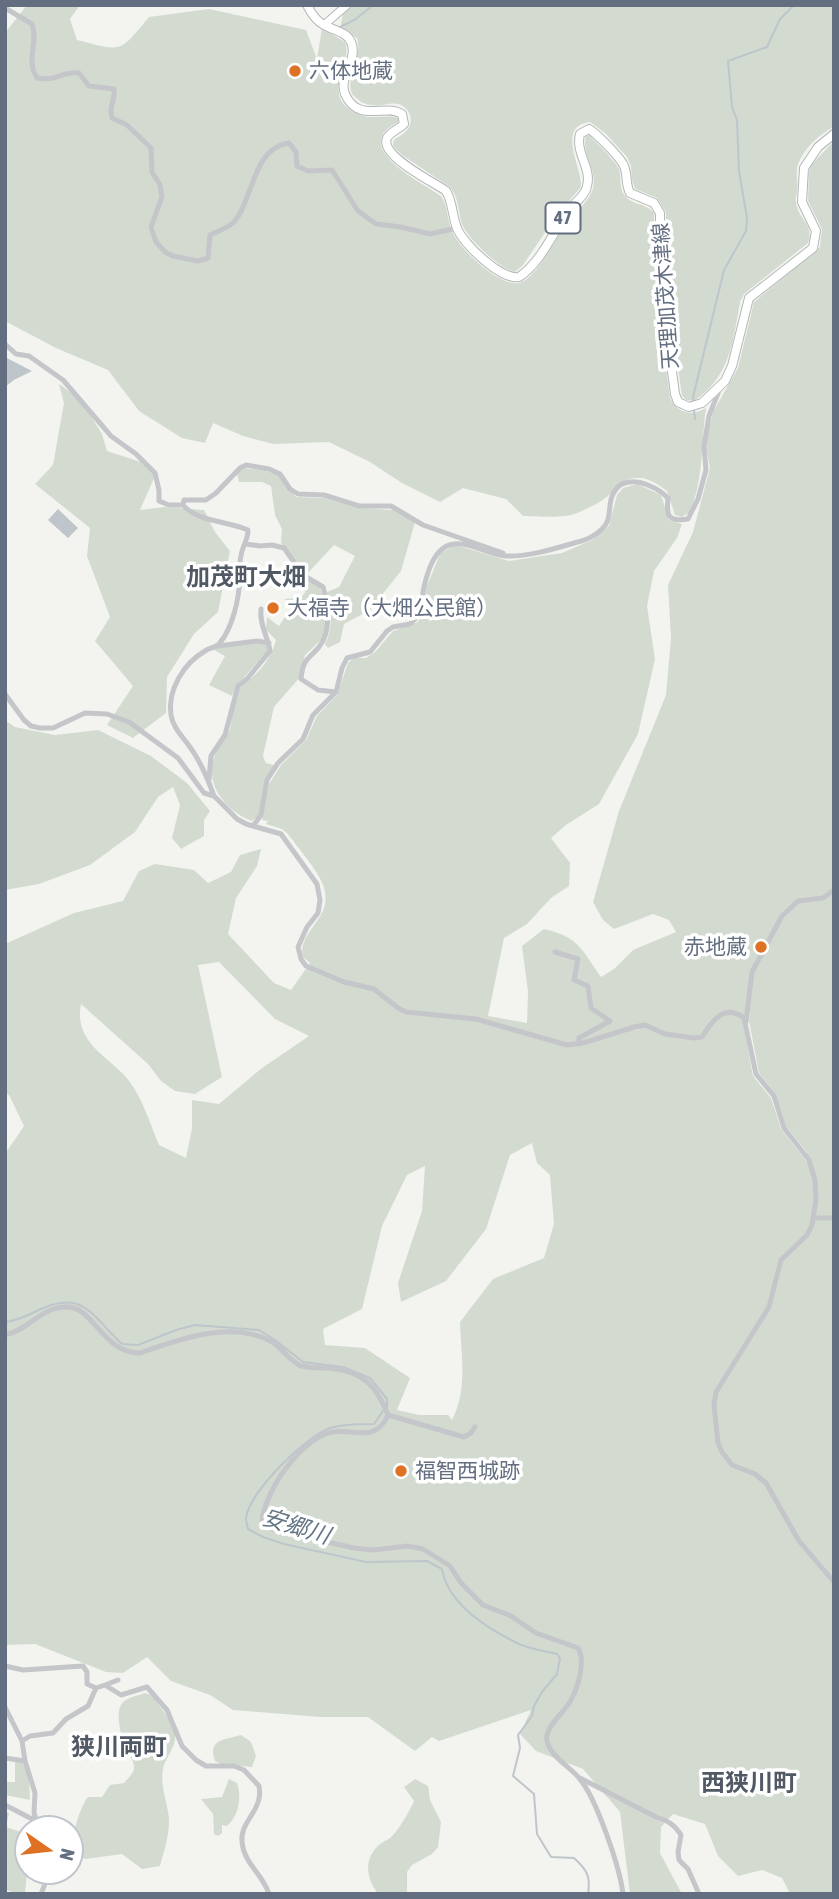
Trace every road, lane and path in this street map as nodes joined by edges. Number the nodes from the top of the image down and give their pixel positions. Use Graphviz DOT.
graph roads {
  1 [pos="307,5"];
  2 [pos="347,5"];
  3 [pos="5,8"];
  4 [pos="324,25"];
  5 [pos="834,134"];
  6 [pos="457,228"];
  7 [pos="5,344"];
  8 [pos="720,386"];
  9 [pos="183,505"];
  10 [pos="246,544"];
  11 [pos="509,556"];
  12 [pos="261,609"];
  13 [pos="269,643"];
  14 [pos="218,646"];
  15 [pos="336,692"];
  16 [pos="5,694"];
  17 [pos="209,780"];
  18 [pos="214,796"];
  19 [pos="253,826"];
  20 [pos="834,890"];
  21 [pos="555,952"];
  22 [pos="746,1022"];
  23 [pos="579,1044"];
  24 [pos="814,1218"];
  25 [pos="834,1218"];
  26 [pos="5,1335"];
  27 [pos="388,1413"];
  28 [pos="475,1427"];
  29 [pos="834,1582"];
  30 [pos="5,1666"];
  31 [pos="118,1681"];
  32 [pos="105,1685"];
  33 [pos="96,1688"];
  34 [pos="5,1707"];
  35 [pos="22,1741"];
  36 [pos="5,1758"];
  37 [pos="25,1760"];
  38 [pos="580,1778"];
  39 [pos="5,1805"];
  40 [pos="24,1815"];
  41 [pos="36,1815"];
  42 [pos="269,1894"];
  43 [pos="623,1894"];
  44 [pos="699,1894"];
  1 -- 4 [label="main road, 天理加茂木津線 / 47"];
  2 -- 4 [label="main road"];
  3 -- 6 [label="street"];
  4 -- 6 [label="main road, 天理加茂木津線 / 47"];
  5 -- 8 [label="main road, 天理加茂木津線 / 47"];
  6 -- 8 [label="main road, 天理加茂木津線 / 47"];
  7 -- 9 [label="street"];
  8 -- 11 [label="street"];
  9 -- 10 [label="street"];
  9 -- 11 [label="street"];
  10 -- 14 [label="street"];
  10 -- 15 [label="street"];
  11 -- 15 [label="street"];
  12 -- 13 [label="street"];
  13 -- 14 [label="street"];
  13 -- 17 [label="street"];
  14 -- 17 [label="street"];
  15 -- 19 [label="street"];
  16 -- 18 [label="street"];
  17 -- 18 [label="street"];
  18 -- 19 [label="street"];
  19 -- 23 [label="street"];
  20 -- 22 [label="street"];
  21 -- 23 [label="street"];
  22 -- 23 [label="street"];
  22 -- 24 [label="street"];
  24 -- 25 [label="street"];
  24 -- 29 [label="street"];
  26 -- 27 [label="street"];
  27 -- 28 [label="street"];
  27 -- 38 [label="street"];
  30 -- 33 [label="street"];
  31 -- 32 [label="street"];
  32 -- 33 [label="street"];
  32 -- 42 [label="street"];
  33 -- 35 [label="street"];
  34 -- 35 [label="street"];
  35 -- 37 [label="street"];
  36 -- 37 [label="street"];
  37 -- 41 [label="street"];
  38 -- 43 [label="street"];
  38 -- 44 [label="street"];
  39 -- 40 [label="street"];
}
